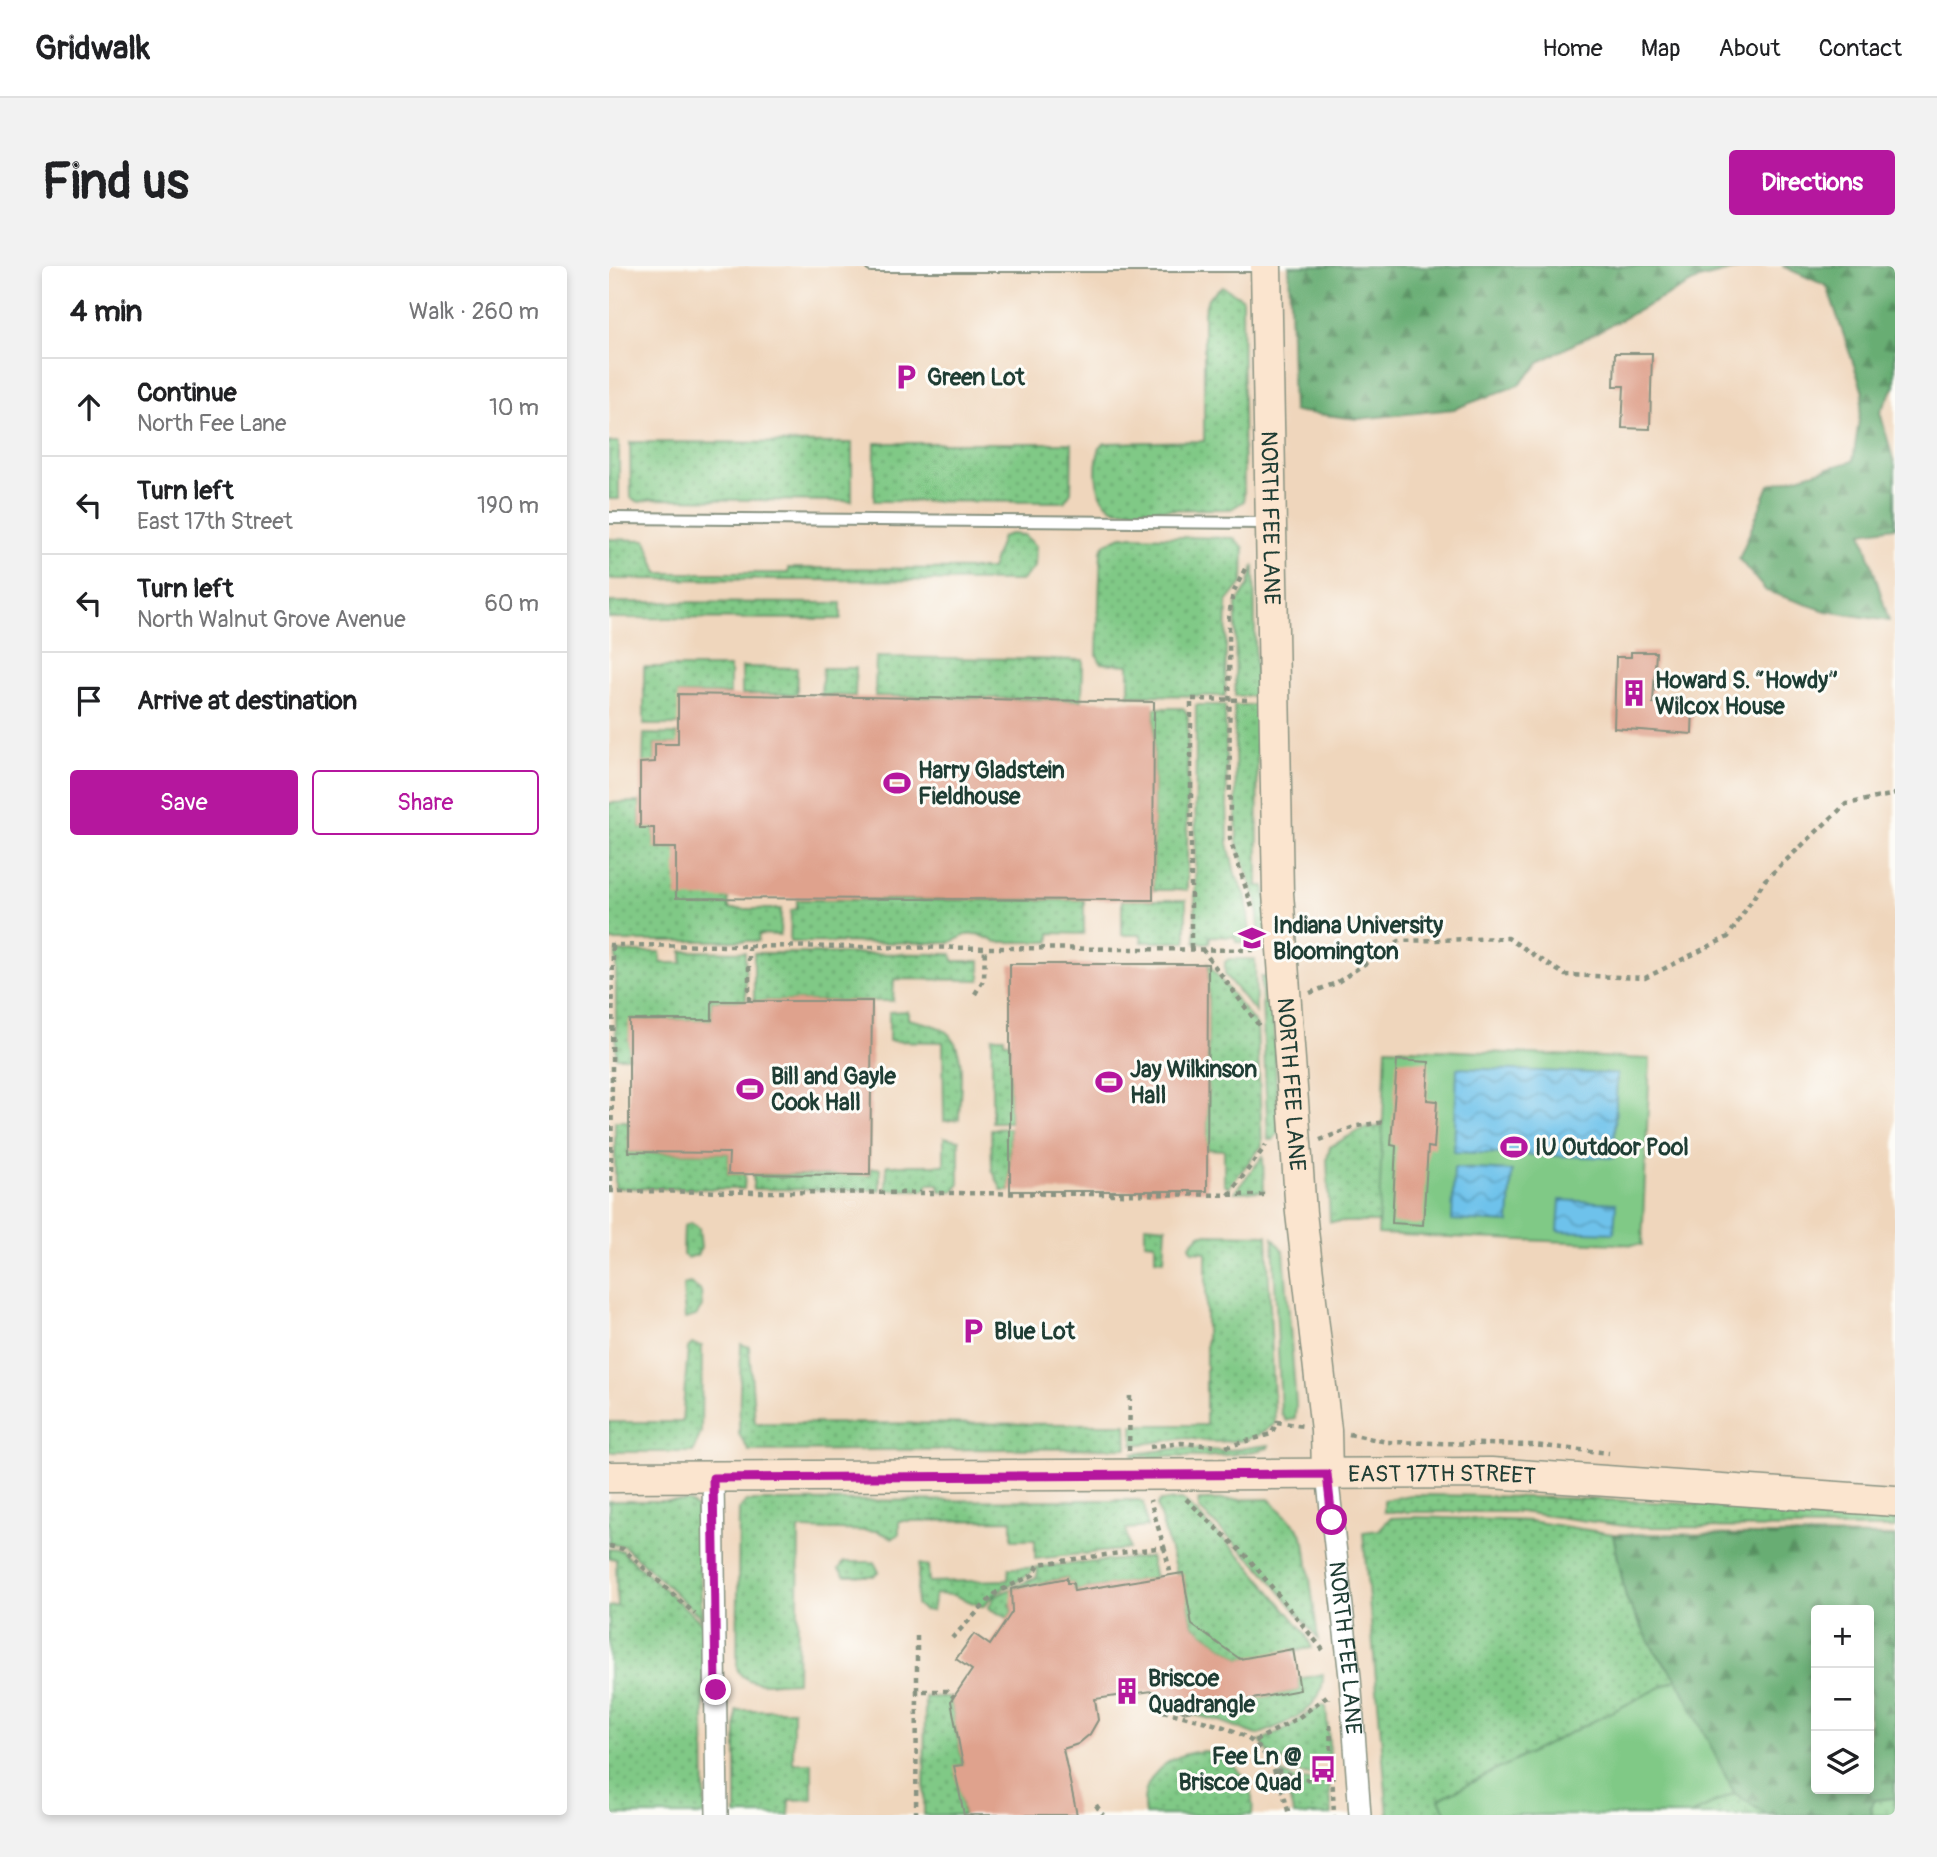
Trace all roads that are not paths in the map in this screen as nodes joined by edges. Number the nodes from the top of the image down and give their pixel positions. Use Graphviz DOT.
graph roads {
  1 [pos="871,266"];
  2 [pos="1266,266"];
  3 [pos="609,518"];
  4 [pos="1271,523"];
  5 [pos="1327,1474"];
  6 [pos="609,1477"];
  7 [pos="713,1478"];
  8 [pos="1895,1501"];
  9 [pos="717,1815"];
  10 [pos="1360,1815"];
  1 -- 2 [label="lane"];
  2 -- 4 [label="main road, NORTH FEE LANE"];
  3 -- 4 [label="lane"];
  4 -- 5 [label="main road, NORTH FEE LANE"];
  5 -- 7 [label="main road, EAST 17TH STREET"];
  5 -- 8 [label="main road, EAST 17TH STREET"];
  5 -- 10 [label="street, NORTH FEE LANE"];
  6 -- 7 [label="main road, EAST 17TH STREET"];
  7 -- 9 [label="street"];
}
